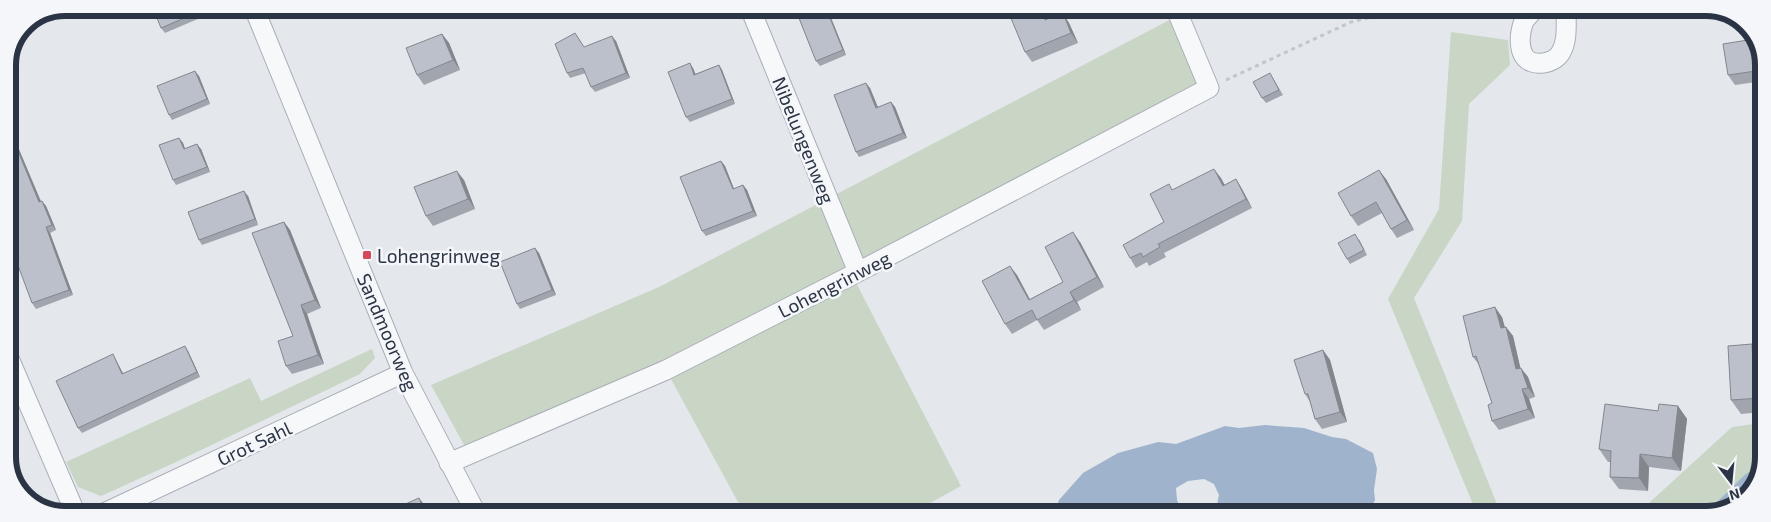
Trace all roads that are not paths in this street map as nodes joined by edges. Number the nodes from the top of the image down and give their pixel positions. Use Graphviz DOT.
graph roads {
  1 [pos="257,16"];
  2 [pos="753,16"];
  3 [pos="1179,16"];
  4 [pos="1528,16"];
  5 [pos="1566,16"];
  6 [pos="858,272"];
  7 [pos="403,373"];
  8 [pos="16,375"];
  9 [pos="449,463"];
  10 [pos="72,506"];
  11 [pos="117,506"];
  12 [pos="472,506"];
  1 -- 7 [label="street, Sandmoorweg"];
  2 -- 6 [label="street, Nibelungenweg"];
  3 -- 6 [label="street, Lohengrinweg"];
  4 -- 5 [label="street"];
  6 -- 9 [label="street, Lohengrinweg"];
  7 -- 9 [label="street, Sandmoorweg"];
  7 -- 11 [label="street, Grot Sahl"];
  8 -- 10 [label="street"];
  9 -- 12 [label="street, Sandmoorweg"];
}
